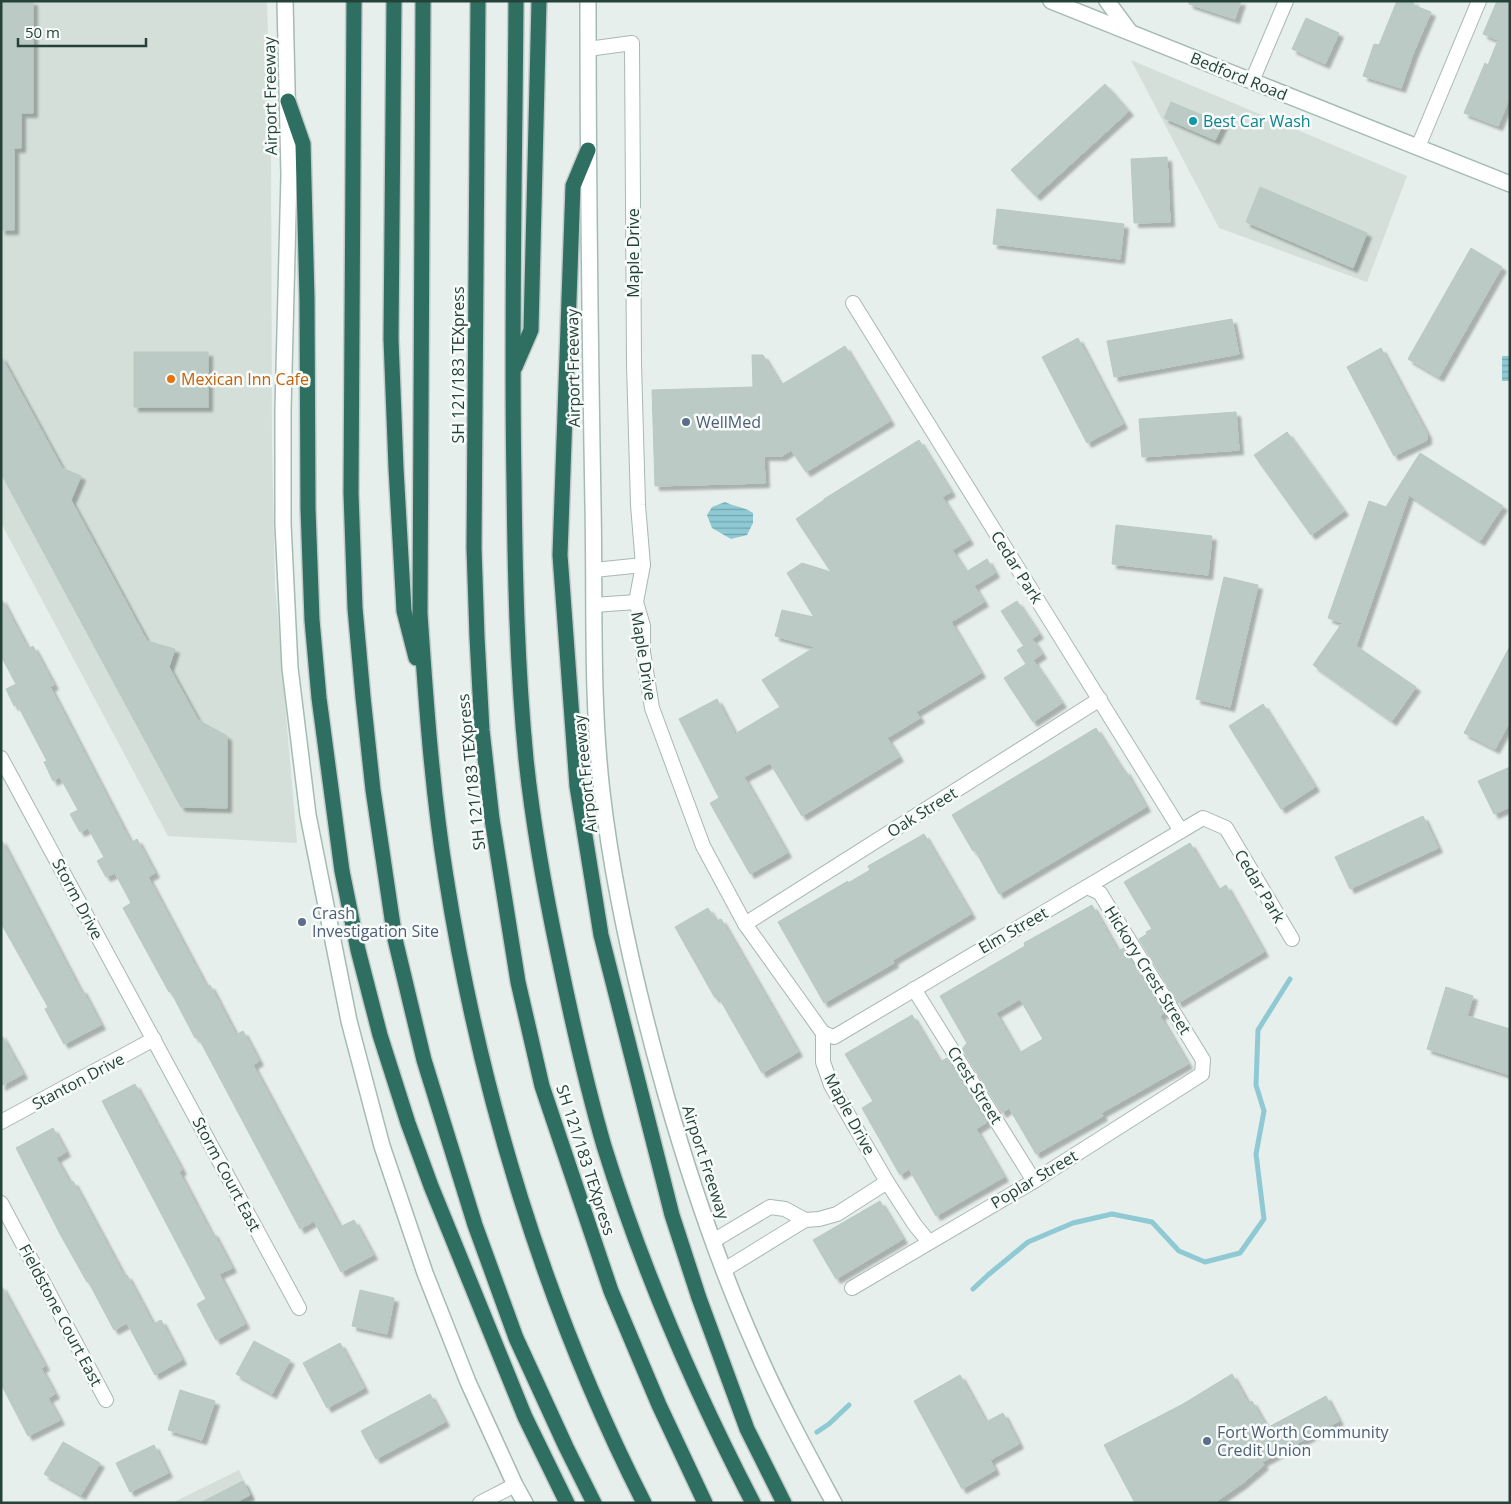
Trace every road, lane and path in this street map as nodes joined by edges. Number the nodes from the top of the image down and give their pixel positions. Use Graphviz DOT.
graph roads {
  1 [pos="285,1"];
  2 [pos="354,1"];
  3 [pos="394,1"];
  4 [pos="422,1"];
  5 [pos="478,1"];
  6 [pos="516,1"];
  7 [pos="539,1"];
  8 [pos="588,1"];
  9 [pos="1051,1"];
  10 [pos="1108,1"];
  11 [pos="1286,1"];
  12 [pos="1479,1"];
  13 [pos="1131,33"];
  14 [pos="588,49"];
  15 [pos="1252,81"];
  16 [pos="288,101"];
  17 [pos="1418,148"];
  18 [pos="588,150"];
  19 [pos="1510,184"];
  20 [pos="854,303"];
  21 [pos="512,373"];
  22 [pos="643,565"];
  23 [pos="594,570"];
  24 [pos="636,602"];
  25 [pos="594,605"];
  26 [pos="425,694"];
  27 [pos="1100,700"];
  28 [pos="1,758"];
  29 [pos="1203,818"];
  30 [pos="1181,831"];
  31 [pos="1087,887"];
  32 [pos="745,924"];
  33 [pos="1292,939"];
  34 [pos="914,989"];
  35 [pos="823,1033"];
  36 [pos="154,1039"];
  37 [pos="1203,1060"];
  38 [pos="1,1122"];
  39 [pos="1034,1181"];
  40 [pos="887,1182"];
  41 [pos="1,1203"];
  42 [pos="804,1220"];
  43 [pos="713,1240"];
  44 [pos="929,1242"];
  45 [pos="724,1270"];
  46 [pos="852,1288"];
  47 [pos="299,1308"];
  48 [pos="106,1400"];
  49 [pos="515,1485"];
  50 [pos="480,1503"];
  51 [pos="525,1503"];
  52 [pos="567,1503"];
  53 [pos="594,1503"];
  54 [pos="644,1503"];
  55 [pos="705,1503"];
  56 [pos="753,1503"];
  57 [pos="784,1503"];
  58 [pos="834,1503"];
  1 -- 16 [label="main road, Airport Freeway"];
  2 -- 53 [label="highway"];
  3 -- 26 [label="highway"];
  4 -- 26 [label="highway"];
  5 -- 55 [label="highway, SH 121/183 TEXpress"];
  6 -- 21 [label="highway"];
  7 -- 21 [label="highway"];
  8 -- 14 [label="main road, Airport Freeway"];
  9 -- 13 [label="main road, Bedford Road"];
  10 -- 13 [label="main road"];
  11 -- 15 [label="street"];
  12 -- 17 [label="street"];
  13 -- 15 [label="main road, Bedford Road"];
  14 -- 18 [label="main road, Airport Freeway"];
  14 -- 22 [label="street, Maple Drive"];
  15 -- 17 [label="main road, Bedford Road"];
  16 -- 49 [label="main road, Airport Freeway"];
  16 -- 52 [label="highway"];
  17 -- 19 [label="main road, Bedford Road"];
  18 -- 23 [label="main road, Airport Freeway"];
  18 -- 57 [label="highway"];
  20 -- 27 [label="street, Cedar Park"];
  21 -- 56 [label="highway"];
  22 -- 23 [label="street"];
  22 -- 24 [label="street, Maple Drive"];
  23 -- 25 [label="main road, Airport Freeway"];
  24 -- 25 [label="street"];
  24 -- 32 [label="street, Maple Drive"];
  25 -- 43 [label="main road, Airport Freeway"];
  26 -- 54 [label="highway"];
  27 -- 30 [label="street, Cedar Park"];
  27 -- 32 [label="street, Oak Street"];
  28 -- 36 [label="street, Storm Drive"];
  29 -- 30 [label="street, Elm Street"];
  29 -- 33 [label="street, Cedar Park"];
  30 -- 31 [label="street, Elm Street"];
  31 -- 34 [label="street, Elm Street"];
  31 -- 37 [label="street, Hickory Crest Street"];
  32 -- 35 [label="street, Maple Drive"];
  34 -- 35 [label="street, Elm Street"];
  34 -- 39 [label="street, Crest Street"];
  35 -- 40 [label="street, Maple Drive"];
  36 -- 38 [label="street, Stanton Drive"];
  36 -- 47 [label="street, Storm Court East"];
  37 -- 39 [label="street, Poplar Street"];
  39 -- 44 [label="street, Poplar Street"];
  40 -- 42 [label="street"];
  40 -- 44 [label="street, Maple Drive"];
  41 -- 48 [label="street, Fieldstone Court East"];
  42 -- 43 [label="street"];
  42 -- 45 [label="street"];
  43 -- 45 [label="main road, Airport Freeway"];
  44 -- 46 [label="street, Poplar Street"];
  45 -- 58 [label="main road, Airport Freeway"];
  49 -- 50 [label="street"];
  49 -- 51 [label="main road, Airport Freeway"];
}
